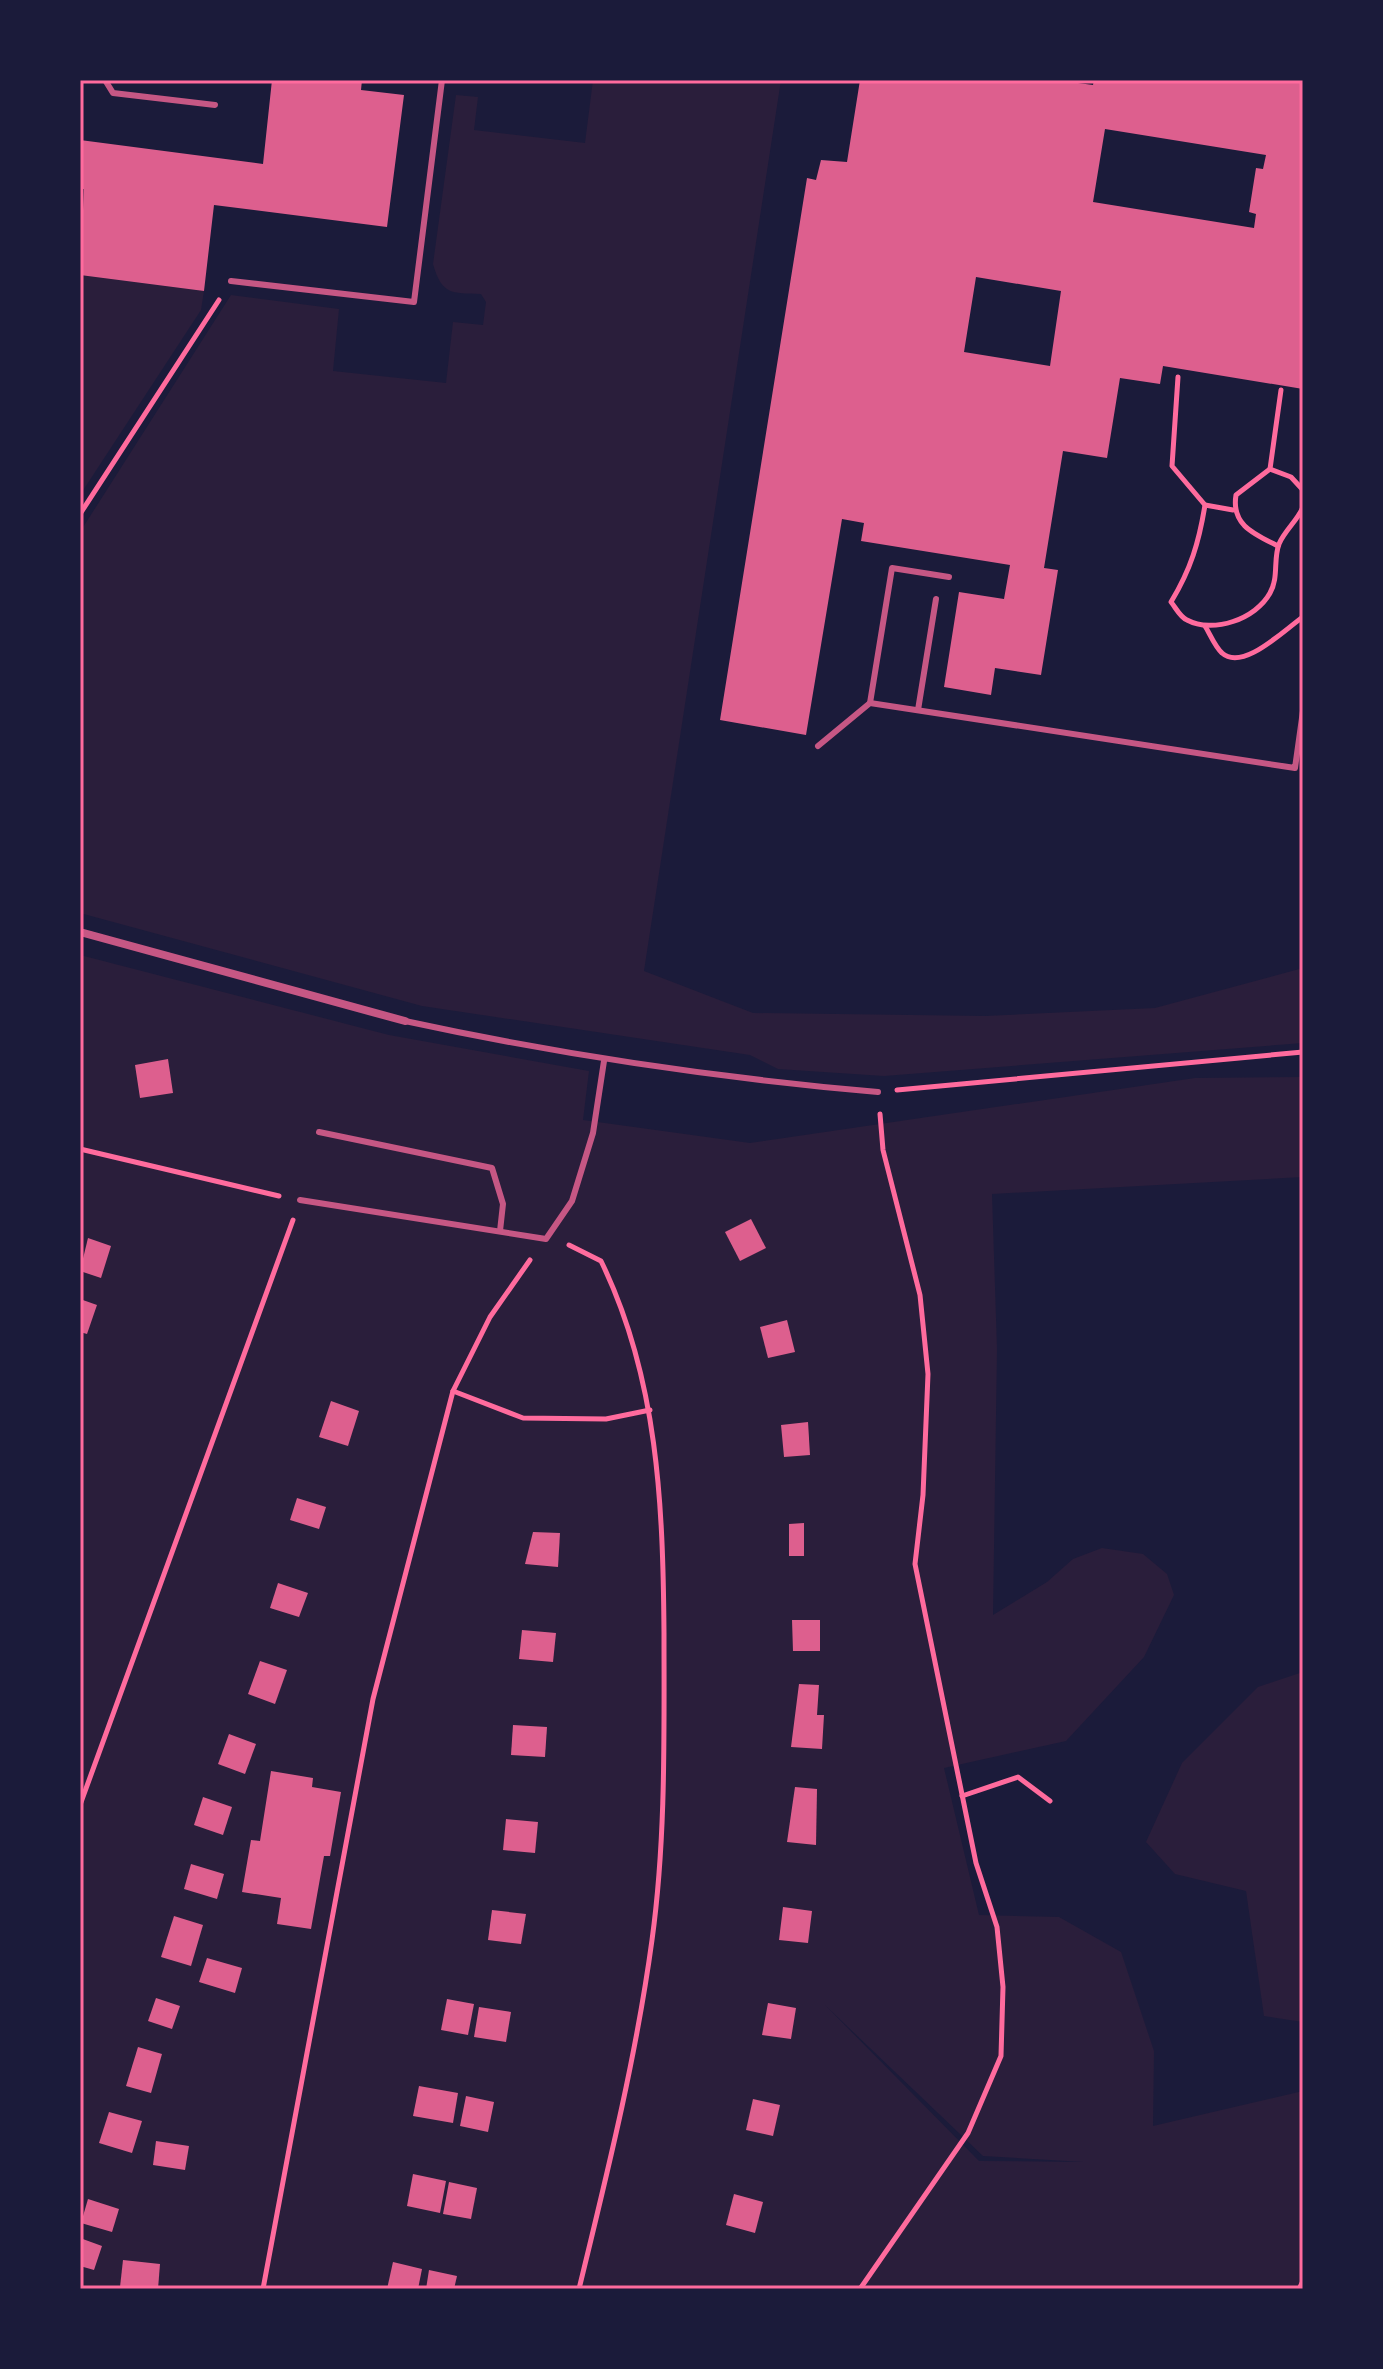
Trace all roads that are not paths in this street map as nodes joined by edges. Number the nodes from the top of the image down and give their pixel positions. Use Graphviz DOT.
graph roads {
  1 [pos="105,80"];
  2 [pos="442,80"];
  3 [pos="215,105"];
  4 [pos="231,281"];
  5 [pos="949,577"];
  6 [pos="936,599"];
  7 [pos="870,703"];
  8 [pos="918,710"];
  9 [pos="1303,711"];
  10 [pos="818,746"];
  11 [pos="80,932"];
  12 [pos="405,1021"];
  13 [pos="604,1061"];
  14 [pos="878,1092"];
  15 [pos="319,1132"];
  16 [pos="300,1200"];
  17 [pos="500,1231"];
  1 -- 3 [label="lane"];
  2 -- 4 [label="lane"];
  5 -- 7 [label="lane"];
  6 -- 8 [label="lane"];
  7 -- 8 [label="lane"];
  7 -- 10 [label="lane"];
  8 -- 9 [label="lane"];
  11 -- 12 [label="street"];
  12 -- 13 [label="lane"];
  13 -- 14 [label="lane"];
  13 -- 17 [label="lane"];
  15 -- 17 [label="lane"];
  16 -- 17 [label="lane"];
}
